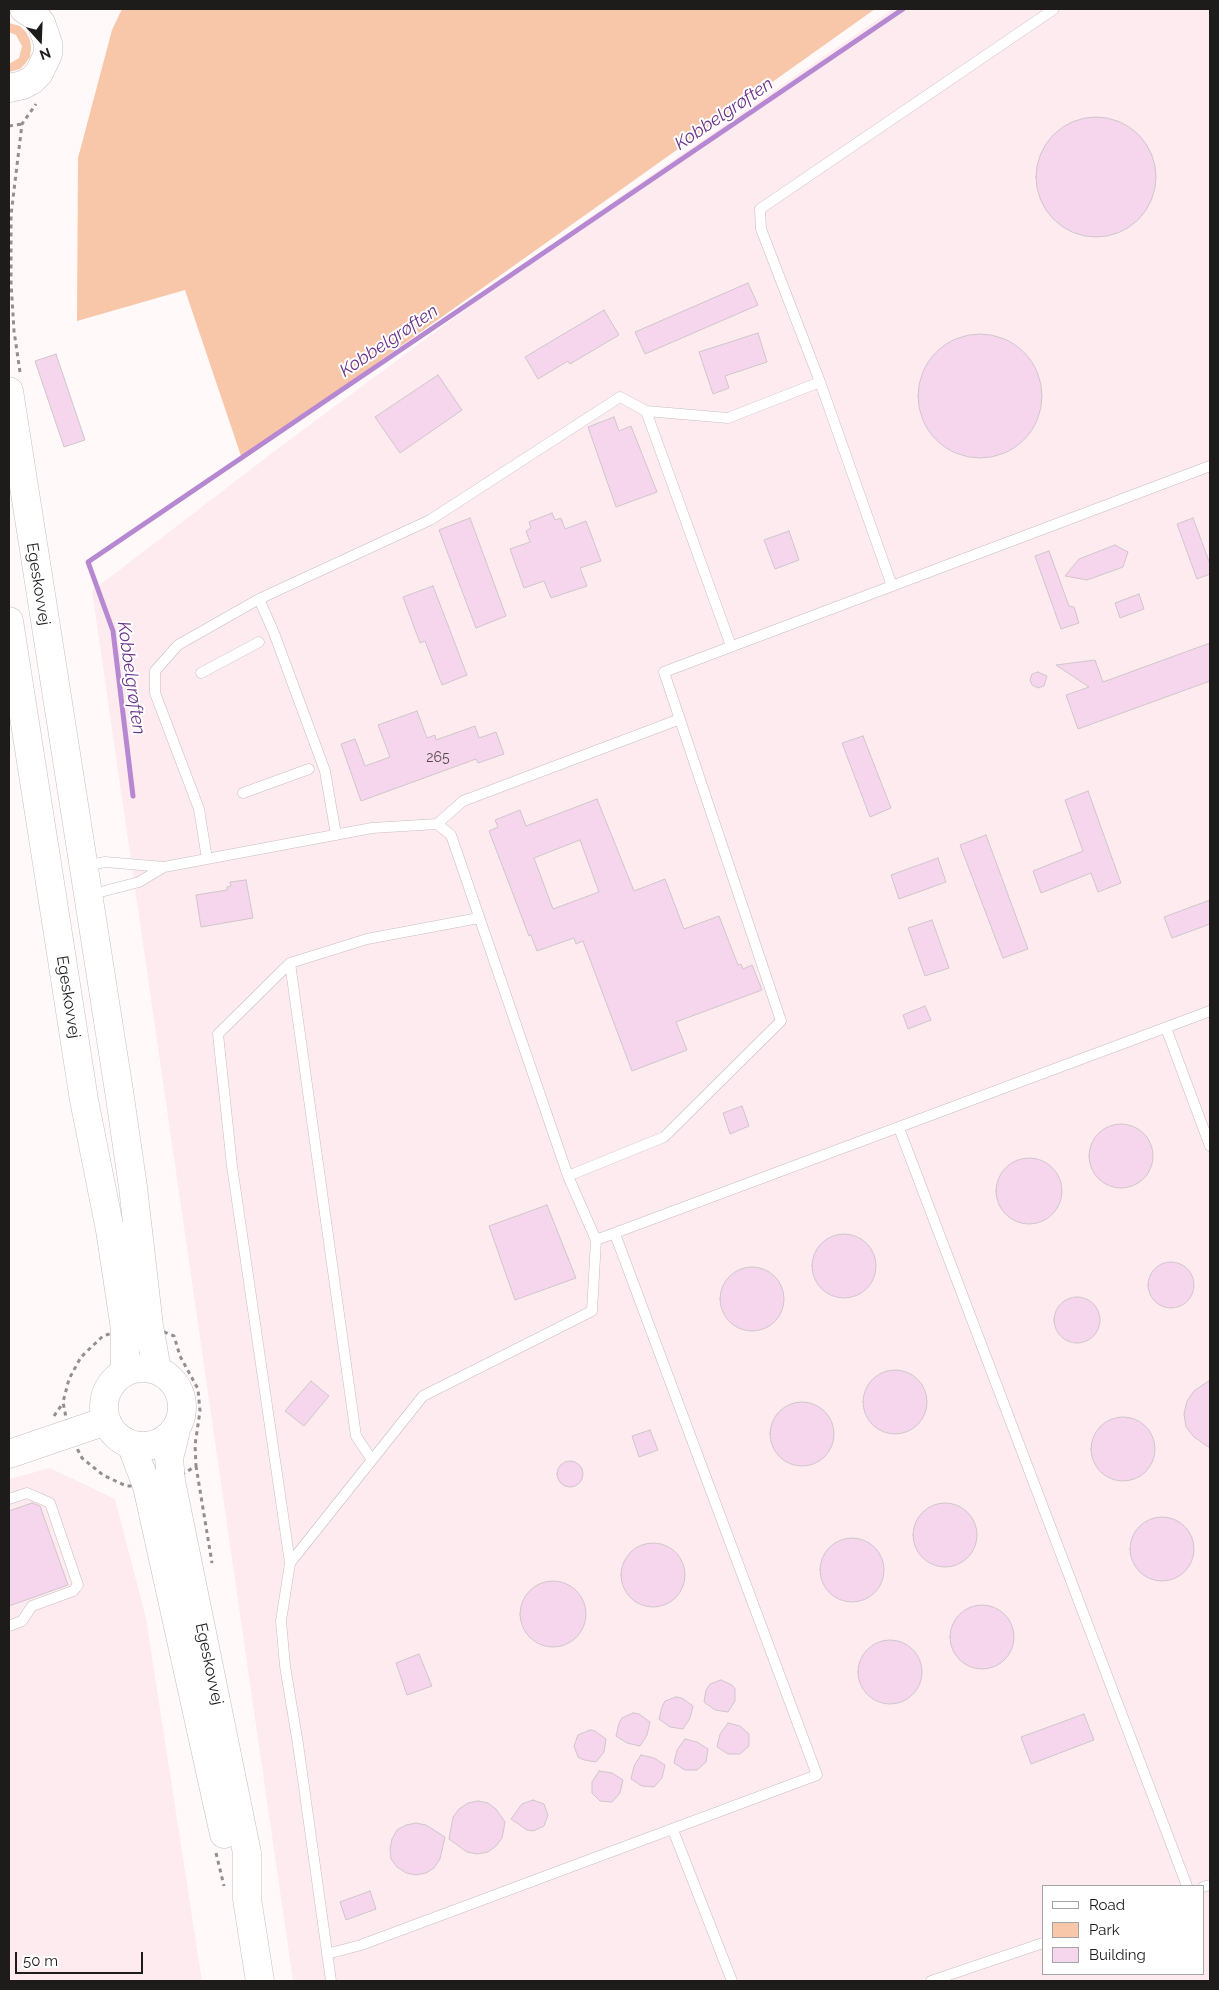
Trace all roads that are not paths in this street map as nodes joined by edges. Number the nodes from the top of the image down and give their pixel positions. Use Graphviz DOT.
graph roads {
  1 [pos="1054,9"];
  2 [pos="32,11"];
  3 [pos="10,91"];
  4 [pos="820,382"];
  5 [pos="9,391"];
  6 [pos="646,411"];
  7 [pos="1210,466"];
  8 [pos="892,586"];
  9 [pos="259,599"];
  10 [pos="9,620"];
  11 [pos="259,642"];
  12 [pos="731,646"];
  13 [pos="201,672"];
  14 [pos="680,719"];
  15 [pos="309,769"];
  16 [pos="243,793"];
  17 [pos="437,824"];
  18 [pos="336,835"];
  19 [pos="208,859"];
  20 [pos="84,866"];
  21 [pos="164,867"];
  22 [pos="89,895"];
  23 [pos="479,918"];
  24 [pos="290,963"];
  25 [pos="1210,1011"];
  26 [pos="1166,1028"];
  27 [pos="899,1128"];
  28 [pos="1210,1146"];
  29 [pos="568,1176"];
  30 [pos="615,1234"];
  31 [pos="596,1240"];
  32 [pos="137,1328"];
  33 [pos="157,1370"];
  34 [pos="124,1372"];
  35 [pos="106,1421"];
  36 [pos="176,1430"];
  37 [pos="132,1447"];
  38 [pos="9,1454"];
  39 [pos="372,1460"];
  40 [pos="159,1484"];
  41 [pos="9,1499"];
  42 [pos="290,1563"];
  43 [pos="9,1626"];
  44 [pos="672,1830"];
  45 [pos="1187,1885"];
  46 [pos="1042,1942"];
  47 [pos="327,1954"];
  48 [pos="260,1981"];
  49 [pos="331,1981"];
  50 [pos="732,1981"];
  51 [pos="930,1981"];
  1 -- 4 [label="lane"];
  2 -- 3 [label="main road"];
  4 -- 6 [label="lane"];
  4 -- 8 [label="lane"];
  5 -- 20 [label="main road, Egeskovvej"];
  6 -- 9 [label="lane"];
  6 -- 12 [label="lane"];
  7 -- 8 [label="lane"];
  8 -- 12 [label="lane"];
  9 -- 18 [label="lane"];
  9 -- 19 [label="lane"];
  10 -- 32 [label="main road, Egeskovvej"];
  11 -- 13 [label="lane"];
  12 -- 14 [label="lane"];
  14 -- 17 [label="lane"];
  14 -- 29 [label="lane"];
  15 -- 16 [label="lane"];
  17 -- 18 [label="lane"];
  17 -- 23 [label="lane"];
  18 -- 19 [label="lane"];
  19 -- 21 [label="lane"];
  20 -- 21 [label="lane"];
  20 -- 22 [label="main road, Egeskovvej"];
  21 -- 22 [label="lane"];
  22 -- 32 [label="main road, Egeskovvej"];
  23 -- 24 [label="lane"];
  23 -- 29 [label="lane"];
  24 -- 39 [label="lane"];
  24 -- 42 [label="lane"];
  25 -- 26 [label="lane"];
  26 -- 27 [label="lane"];
  26 -- 28 [label="lane"];
  27 -- 30 [label="lane"];
  27 -- 45 [label="lane"];
  29 -- 31 [label="lane"];
  30 -- 31 [label="lane"];
  30 -- 44 [label="lane"];
  31 -- 39 [label="lane"];
  32 -- 33 [label="main road, Egeskovvej"];
  32 -- 34 [label="main road, Egeskovvej"];
  33 -- 34 [label="main road"];
  33 -- 36 [label="main road"];
  34 -- 35 [label="main road"];
  35 -- 37 [label="main road"];
  35 -- 38 [label="main road"];
  36 -- 37 [label="main road"];
  36 -- 40 [label="main road, Egeskovvej"];
  37 -- 40 [label="main road, Egeskovvej"];
  39 -- 42 [label="lane"];
  40 -- 48 [label="main road, Egeskovvej"];
  41 -- 43 [label="lane"];
  42 -- 47 [label="lane"];
  44 -- 47 [label="lane"];
  44 -- 50 [label="lane"];
  46 -- 51 [label="lane"];
  47 -- 49 [label="lane"];
}
